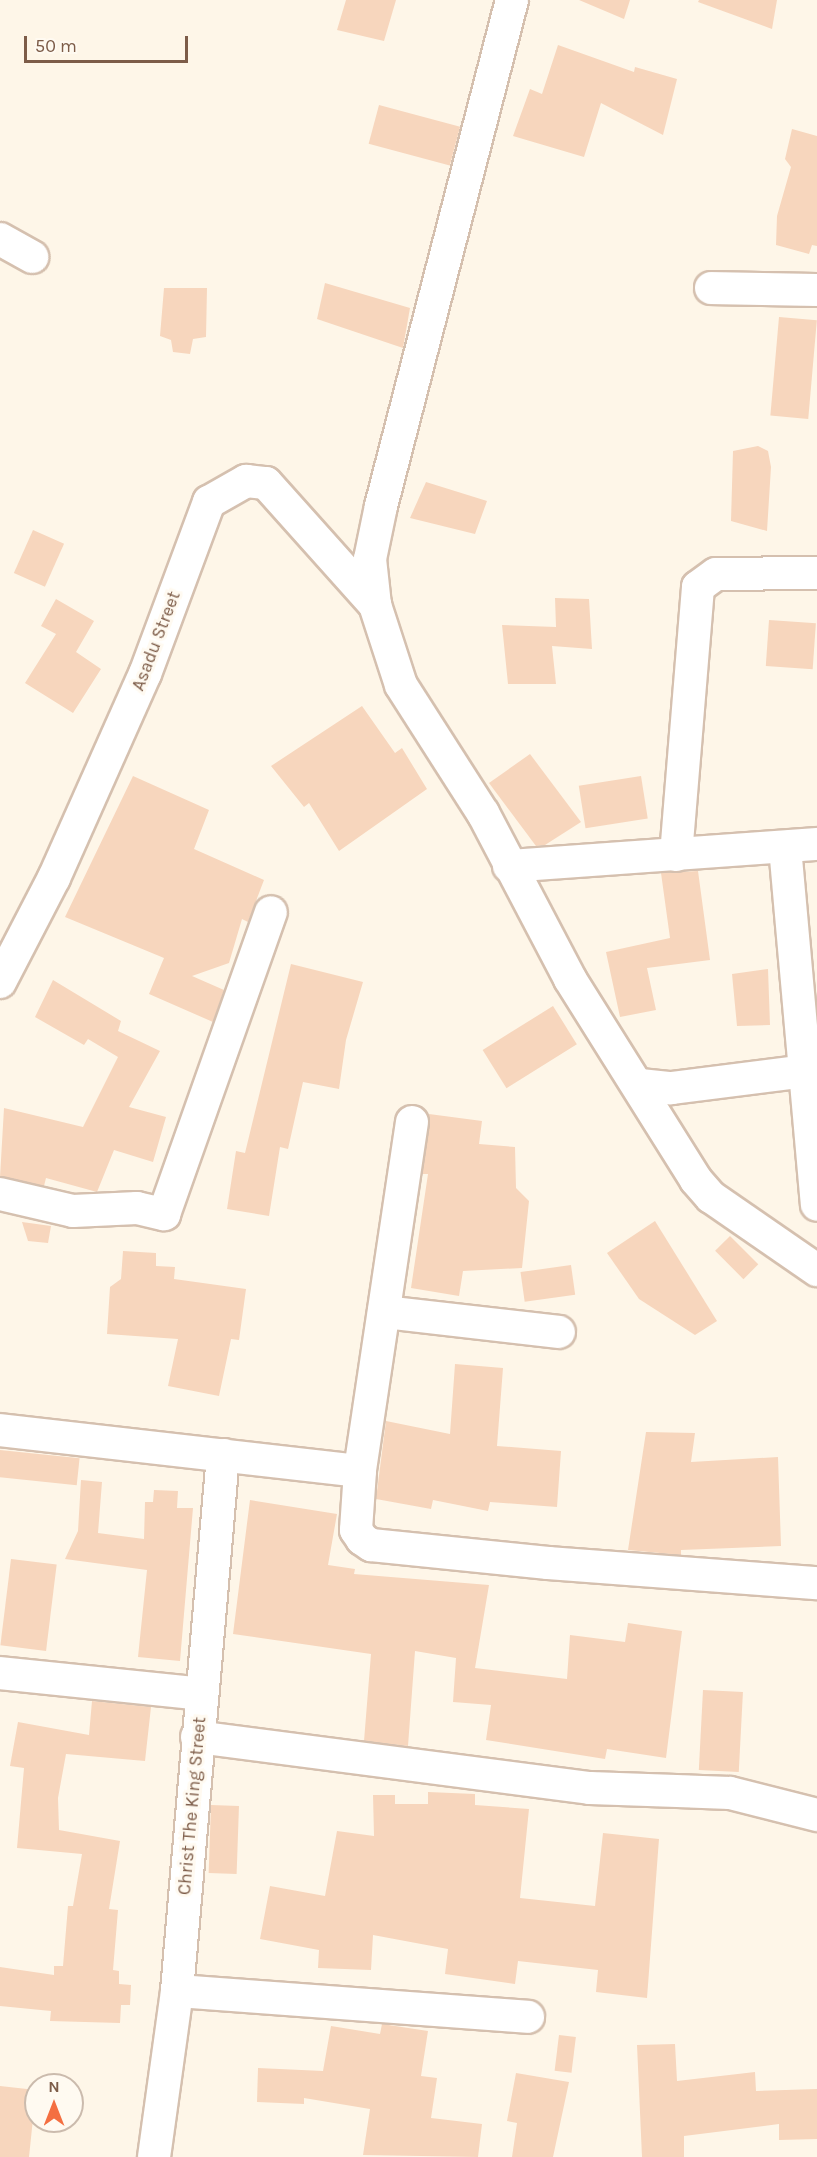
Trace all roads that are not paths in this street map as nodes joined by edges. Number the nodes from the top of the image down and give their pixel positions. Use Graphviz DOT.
graph roads {
  1 [pos="512,0"];
  2 [pos="0,238"];
  3 [pos="32,257"];
  4 [pos="711,288"];
  5 [pos="817,291"];
  6 [pos="817,573"];
  7 [pos="375,605"];
  8 [pos="817,844"];
  9 [pos="785,847"];
  10 [pos="676,855"];
  11 [pos="509,866"];
  12 [pos="271,912"];
  13 [pos="0,982"];
  14 [pos="805,1071"];
  15 [pos="640,1085"];
  16 [pos="412,1122"];
  17 [pos="0,1194"];
  18 [pos="817,1205"];
  19 [pos="817,1270"];
  20 [pos="384,1312"];
  21 [pos="560,1332"];
  22 [pos="0,1430"];
  23 [pos="223,1455"];
  24 [pos="360,1471"];
  25 [pos="817,1583"];
  26 [pos="0,1673"];
  27 [pos="202,1694"];
  28 [pos="197,1737"];
  29 [pos="817,1815"];
  30 [pos="177,1991"];
  31 [pos="528,2017"];
  32 [pos="154,2157"];
  1 -- 7 [label="street"];
  2 -- 3 [label="street"];
  4 -- 5 [label="street"];
  6 -- 10 [label="street"];
  7 -- 11 [label="street"];
  7 -- 13 [label="street, Asadu Street"];
  8 -- 9 [label="street"];
  9 -- 10 [label="street"];
  9 -- 14 [label="street"];
  10 -- 11 [label="street"];
  11 -- 15 [label="street"];
  12 -- 17 [label="street"];
  14 -- 15 [label="street"];
  14 -- 18 [label="street"];
  15 -- 19 [label="street"];
  16 -- 20 [label="street"];
  20 -- 21 [label="street"];
  20 -- 24 [label="street"];
  22 -- 23 [label="street"];
  23 -- 24 [label="street"];
  23 -- 27 [label="street, Christ The King Street"];
  24 -- 25 [label="street"];
  26 -- 27 [label="street"];
  27 -- 28 [label="street, Christ The King Street"];
  28 -- 29 [label="street"];
  28 -- 30 [label="street, Christ The King Street"];
  30 -- 31 [label="street"];
  30 -- 32 [label="street, Christ The King Street"];
}
